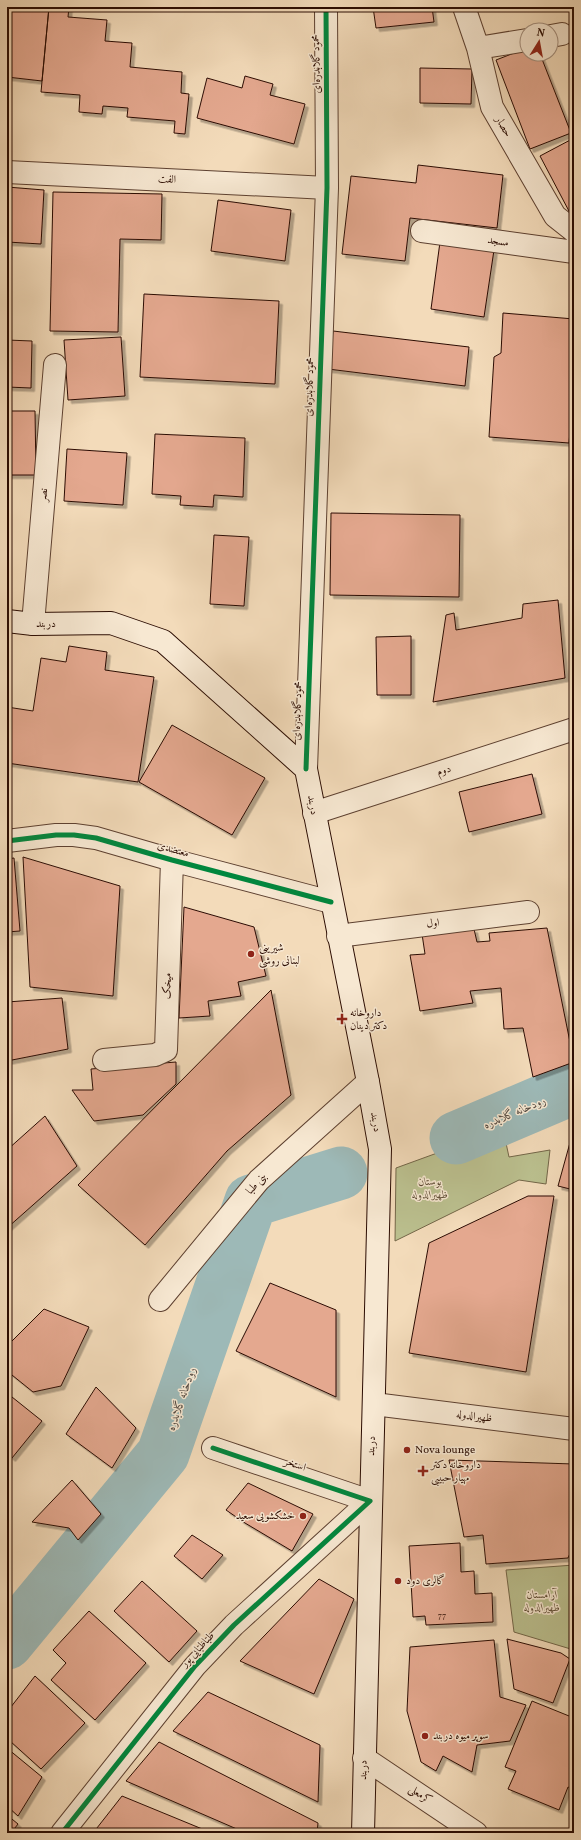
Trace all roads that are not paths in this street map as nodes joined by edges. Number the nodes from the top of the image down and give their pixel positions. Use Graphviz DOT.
graph roads {
  1 [pos="326,7"];
  2 [pos="464,7"];
  3 [pos="519,41"];
  4 [pos="478,48"];
  5 [pos="7,172"];
  6 [pos="327,188"];
  7 [pos="422,231"];
  8 [pos="574,231"];
  9 [pos="574,252"];
  10 [pos="55,365"];
  11 [pos="7,621"];
  12 [pos="33,624"];
  13 [pos="574,730"];
  14 [pos="306,769"];
  15 [pos="314,813"];
  16 [pos="7,841"];
  17 [pos="172,860"];
  18 [pos="331,902"];
  19 [pos="528,912"];
  20 [pos="338,936"];
  21 [pos="104,1060"];
  22 [pos="368,1082"];
  23 [pos="160,1300"];
  24 [pos="374,1404"];
  25 [pos="574,1429"];
  26 [pos="213,1448"];
  27 [pos="370,1501"];
  28 [pos="364,1758"];
  29 [pos="62,1833"];
  30 [pos="363,1833"];
  31 [pos="476,1833"];
  1 -- 6 [label="street, محمود گلابدره‌ای"];
  2 -- 4 [label="street, حصار"];
  3 -- 4 [label="street"];
  4 -- 8 [label="street, حصار"];
  5 -- 6 [label="street, الفت"];
  6 -- 14 [label="street, محمود گلابدره‌ای"];
  7 -- 9 [label="street, مسجد"];
  10 -- 12 [label="street, نصر"];
  11 -- 12 [label="street, دربند"];
  12 -- 14 [label="street, دربند"];
  13 -- 15 [label="street, دوم"];
  14 -- 15 [label="street, دربند"];
  15 -- 18 [label="street, دربند"];
  16 -- 17 [label="street, معتضدی"];
  17 -- 18 [label="street, معتضدی"];
  17 -- 21 [label="street, میخک"];
  18 -- 20 [label="street, دربند"];
  19 -- 20 [label="street, اول"];
  20 -- 22 [label="street, دربند"];
  22 -- 23 [label="street, بنی طبا"];
  22 -- 24 [label="street, دربند"];
  24 -- 25 [label="street, ظهیرالدوله"];
  24 -- 27 [label="street, دربند"];
  26 -- 27 [label="street, استخر"];
  27 -- 28 [label="street, دربند"];
  27 -- 29 [label="street, طباطبایی پور"];
  28 -- 30 [label="street, دربند"];
  28 -- 31 [label="street, کرمعلی"];
}
